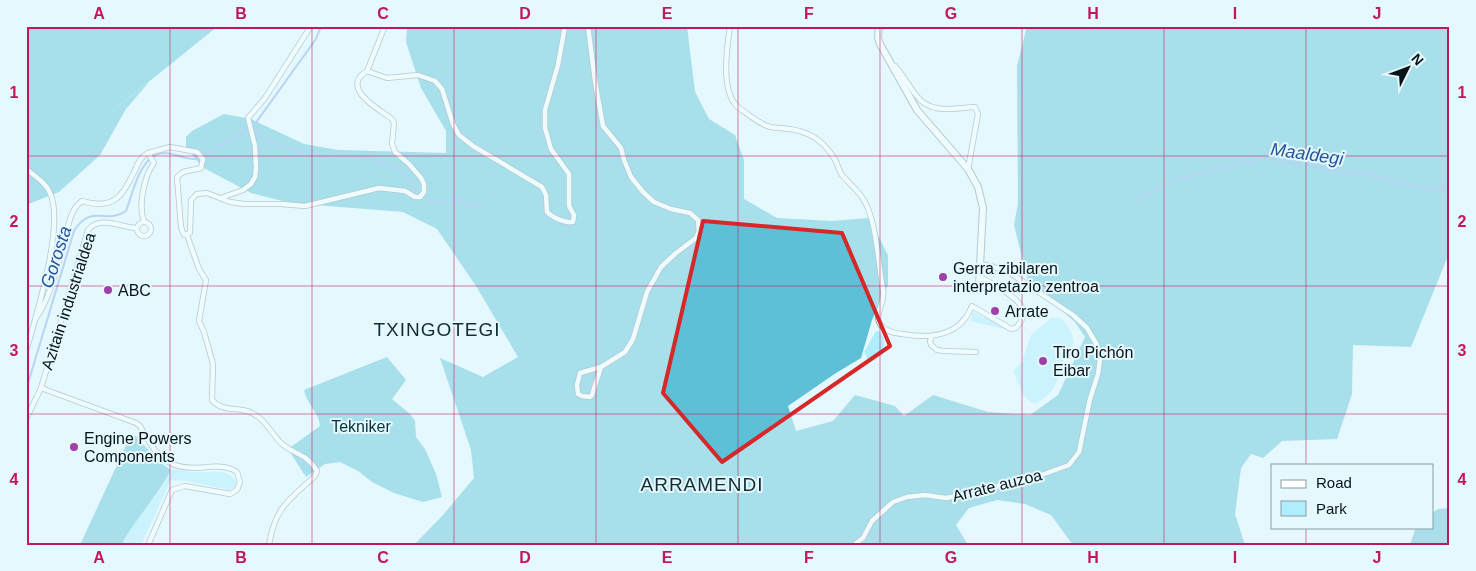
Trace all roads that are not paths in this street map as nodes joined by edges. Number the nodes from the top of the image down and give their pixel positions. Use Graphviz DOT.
graph roads {
  1 [pos="311,26"];
  2 [pos="385,26"];
  3 [pos="565,26"];
  4 [pos="588,26"];
  5 [pos="730,26"];
  6 [pos="879,26"];
  7 [pos="892,64"];
  8 [pos="367,72"];
  9 [pos="150,157"];
  10 [pos="968,168"];
  11 [pos="26,169"];
  12 [pos="220,198"];
  13 [pos="144,221"];
  14 [pos="136,228"];
  15 [pos="187,235"];
  16 [pos="981,264"];
  17 [pos="979,281"];
  18 [pos="36,318"];
  19 [pos="931,339"];
  20 [pos="26,351"];
  21 [pos="976,352"];
  22 [pos="601,367"];
  23 [pos="40,388"];
  24 [pos="26,419"];
  25 [pos="148,545"];
  26 [pos="269,545"];
  27 [pos="854,545"];
  1 -- 12 [label="street"];
  2 -- 8 [label="street"];
  3 -- 8 [label="street"];
  4 -- 22 [label="street"];
  5 -- 19 [label="street"];
  6 -- 7 [label="street"];
  7 -- 10 [label="street"];
  7 -- 10 [label="street"];
  8 -- 12 [label="street"];
  9 -- 13 [label="street"];
  9 -- 15 [label="street"];
  9 -- 18 [label="street"];
  10 -- 16 [label="street"];
  11 -- 18 [label="street"];
  12 -- 15 [label="street"];
  13 -- 14 [label="street"];
  13 -- 14 [label="street"];
  14 -- 23 [label="street, Azitain industrialdea"];
  15 -- 26 [label="street"];
  16 -- 17 [label="street"];
  16 -- 27 [label="street, Arrate auzoa"];
  17 -- 19 [label="street"];
  18 -- 20 [label="street"];
  19 -- 21 [label="street"];
  22 -- 22 [label="street"];
  23 -- 24 [label="street, Azitain industrialdea"];
  23 -- 25 [label="street"];
}
